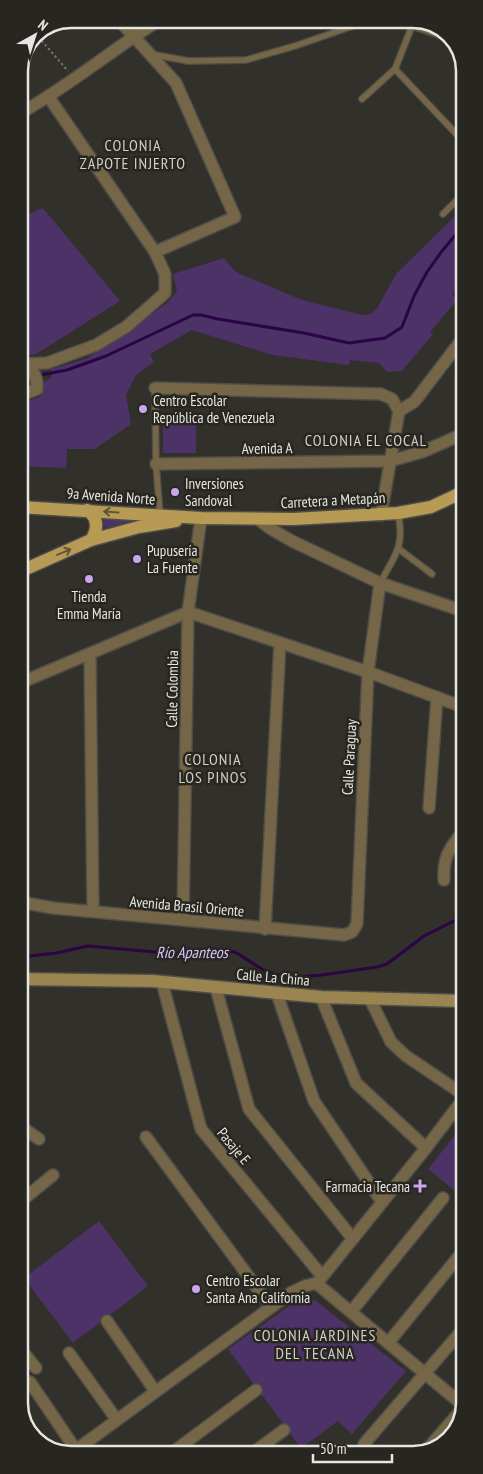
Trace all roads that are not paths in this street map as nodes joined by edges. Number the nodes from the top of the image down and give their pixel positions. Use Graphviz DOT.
graph roads {
  1 [pos="126,28"];
  2 [pos="146,28"];
  3 [pos="347,28"];
  4 [pos="411,28"];
  5 [pos="420,28"];
  6 [pos="433,33"];
  7 [pos="133,36"];
  8 [pos="149,53"];
  9 [pos="395,69"];
  10 [pos="48,96"];
  11 [pos="362,99"];
  12 [pos="28,108"];
  13 [pos="456,134"];
  14 [pos="456,201"];
  15 [pos="443,214"];
  16 [pos="155,252"];
  17 [pos="456,347"];
  18 [pos="28,362"];
  19 [pos="28,367"];
  20 [pos="155,388"];
  21 [pos="28,392"];
  22 [pos="399,410"];
  23 [pos="456,437"];
  24 [pos="390,461"];
  25 [pos="156,464"];
  26 [pos="456,495"];
  27 [pos="28,507"];
  28 [pos="87,510"];
  29 [pos="398,513"];
  30 [pos="160,515"];
  31 [pos="382,515"];
  32 [pos="200,518"];
  33 [pos="259,520"];
  34 [pos="92,540"];
  35 [pos="399,548"];
  36 [pos="28,568"];
  37 [pos="432,574"];
  38 [pos="380,583"];
  39 [pos="456,609"];
  40 [pos="188,612"];
  41 [pos="280,643"];
  42 [pos="90,654"];
  43 [pos="368,672"];
  44 [pos="28,680"];
  45 [pos="437,698"];
  46 [pos="456,704"];
  47 [pos="429,808"];
  48 [pos="456,839"];
  49 [pos="444,880"];
  50 [pos="28,903"];
  51 [pos="93,911"];
  52 [pos="182,920"];
  53 [pos="265,928"];
  54 [pos="352,932"];
  55 [pos="28,979"];
  56 [pos="162,982"];
  57 [pos="216,988"];
  58 [pos="276,994"];
  59 [pos="322,997"];
  60 [pos="370,999"];
  61 [pos="456,1001"];
  62 [pos="456,1091"];
  63 [pos="456,1108"];
  64 [pos="28,1131"];
  65 [pos="146,1137"];
  66 [pos="39,1139"];
  67 [pos="426,1148"];
  68 [pos="53,1175"];
  69 [pos="28,1195"];
  70 [pos="444,1198"];
  71 [pos="382,1202"];
  72 [pos="352,1239"];
  73 [pos="456,1260"];
  74 [pos="319,1279"];
  75 [pos="271,1307"];
  76 [pos="351,1312"];
  77 [pos="107,1321"];
  78 [pos="456,1338"];
  79 [pos="388,1343"];
  80 [pos="69,1353"];
  81 [pos="28,1358"];
  82 [pos="36,1368"];
  83 [pos="426,1374"];
  84 [pos="30,1382"];
  85 [pos="256,1390"];
  86 [pos="155,1391"];
  87 [pos="456,1401"];
  88 [pos="117,1420"];
  89 [pos="452,1420"];
  90 [pos="284,1430"];
  91 [pos="435,1439"];
  92 [pos="364,1444"];
  93 [pos="68,1446"];
  94 [pos="82,1446"];
  95 [pos="180,1446"];
  96 [pos="262,1446"];
  1 -- 7 [label="street"];
  2 -- 7 [label="street"];
  3 -- 8 [label="lane"];
  4 -- 9 [label="lane"];
  5 -- 6 [label="lane"];
  7 -- 8 [label="street"];
  7 -- 10 [label="street"];
  8 -- 16 [label="street"];
  9 -- 11 [label="lane"];
  9 -- 13 [label="lane"];
  10 -- 12 [label="street"];
  10 -- 16 [label="street"];
  14 -- 15 [label="lane"];
  16 -- 18 [label="street"];
  17 -- 22 [label="street"];
  19 -- 21 [label="street"];
  20 -- 22 [label="street"];
  20 -- 25 [label="lane"];
  22 -- 24 [label="street"];
  23 -- 24 [label="street, Avenida A"];
  24 -- 25 [label="street, Avenida A"];
  24 -- 31 [label="street"];
  25 -- 30 [label="lane"];
  26 -- 29 [label="main road, Carretera a Metapán"];
  27 -- 28 [label="main road, 9a Avenida Norte"];
  30 -- 28 [label="main road, 9a Avenida Norte, one-way"];
  28 -- 34 [label="main road"];
  29 -- 31 [label="main road, Carretera a Metapán"];
  29 -- 35 [label="lane"];
  30 -- 32 [label="main road, 9a Avenida Norte"];
  31 -- 33 [label="main road, Carretera a Metapán"];
  32 -- 33 [label="main road, Carretera a Metapán"];
  32 -- 34 [label="main road"];
  32 -- 40 [label="street, Calle Colombia"];
  33 -- 38 [label="street"];
  36 -- 34 [label="main road, one-way"];
  35 -- 37 [label="lane"];
  35 -- 38 [label="lane"];
  38 -- 39 [label="street"];
  38 -- 43 [label="street, Calle Paraguay"];
  40 -- 41 [label="street"];
  40 -- 42 [label="street"];
  40 -- 52 [label="street, Calle Colombia"];
  41 -- 43 [label="street"];
  41 -- 53 [label="street"];
  42 -- 44 [label="street"];
  42 -- 51 [label="street"];
  43 -- 45 [label="street"];
  43 -- 54 [label="street, Calle Paraguay"];
  45 -- 46 [label="street"];
  45 -- 47 [label="street"];
  48 -- 49 [label="street"];
  50 -- 51 [label="street, Avenida Brasil Oriente"];
  51 -- 52 [label="street, Avenida Brasil Oriente"];
  52 -- 53 [label="street, Avenida Brasil Oriente"];
  53 -- 54 [label="street, Avenida Brasil Oriente"];
  55 -- 56 [label="main road, Calle La China"];
  56 -- 57 [label="main road, Calle La China"];
  56 -- 74 [label="street, Pasaje E"];
  57 -- 58 [label="main road, Calle La China"];
  57 -- 72 [label="street"];
  58 -- 59 [label="main road, Calle La China"];
  58 -- 71 [label="street"];
  59 -- 60 [label="main road, Calle La China"];
  59 -- 67 [label="street"];
  60 -- 61 [label="main road, Calle La China"];
  60 -- 62 [label="street"];
  63 -- 67 [label="street"];
  64 -- 66 [label="street"];
  65 -- 75 [label="street"];
  67 -- 71 [label="street"];
  68 -- 69 [label="street"];
  70 -- 76 [label="street"];
  71 -- 72 [label="street"];
  72 -- 74 [label="street"];
  73 -- 79 [label="street"];
  74 -- 75 [label="street"];
  74 -- 76 [label="street, Pasaje E"];
  75 -- 86 [label="street"];
  76 -- 79 [label="street, Pasaje E"];
  77 -- 86 [label="street"];
  78 -- 83 [label="street"];
  79 -- 83 [label="street, Pasaje E"];
  80 -- 88 [label="street"];
  81 -- 82 [label="street"];
  83 -- 87 [label="street, Pasaje E"];
  83 -- 92 [label="street"];
  84 -- 93 [label="street"];
  85 -- 95 [label="street"];
  86 -- 88 [label="street"];
  88 -- 94 [label="street"];
  89 -- 91 [label="street"];
  90 -- 96 [label="street"];
}
